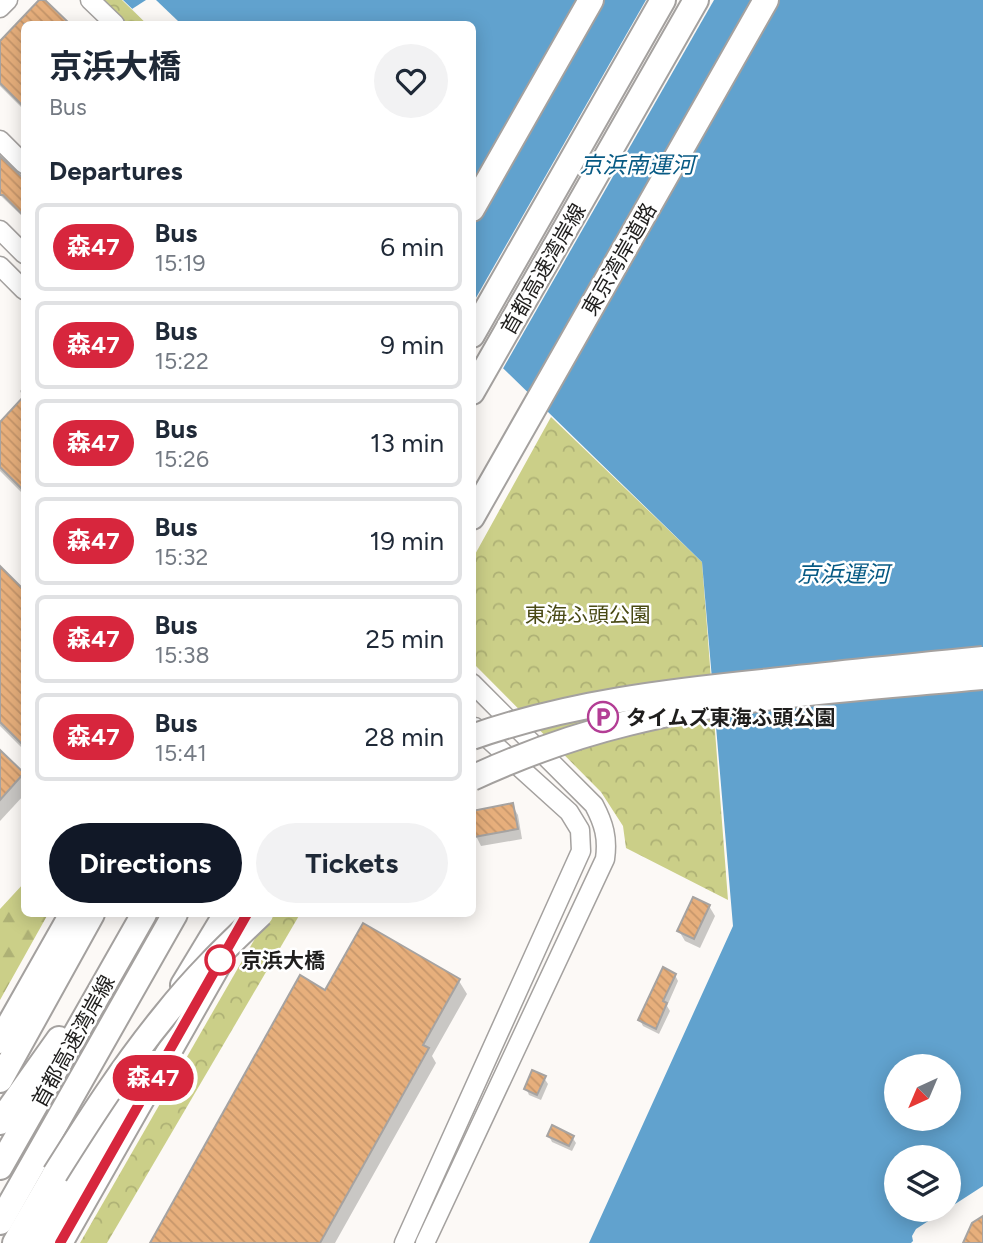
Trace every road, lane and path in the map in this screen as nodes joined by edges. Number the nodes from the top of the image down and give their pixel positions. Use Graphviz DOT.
graph roads {
  1 [pos="8,0"];
  2 [pos="90,0"];
  3 [pos="591,0"];
  4 [pos="663,0"];
  5 [pos="696,0"];
  6 [pos="766,0"];
  7 [pos="0,8"];
  8 [pos="112,21"];
  9 [pos="0,140"];
  10 [pos="21,161"];
  11 [pos="476,201"];
  12 [pos="0,230"];
  13 [pos="21,244"];
  14 [pos="0,266"];
  15 [pos="21,287"];
  16 [pos="476,328"];
  17 [pos="476,385"];
  18 [pos="476,510"];
  19 [pos="983,659"];
  20 [pos="983,677"];
  21 [pos="476,687"];
  22 [pos="476,728"];
  23 [pos="476,736"];
  24 [pos="476,776"];
  25 [pos="70,917"];
  26 [pos="90,917"];
  27 [pos="142,917"];
  28 [pos="171,917"];
  29 [pos="172,917"];
  30 [pos="224,917"];
  31 [pos="245,917"];
  32 [pos="258,917"];
  33 [pos="0,1041"];
  34 [pos="0,1080"];
  35 [pos="0,1122"];
  36 [pos="0,1167"];
  37 [pos="0,1222"];
  38 [pos="15,1243"];
  39 [pos="38,1243"];
  40 [pos="60,1243"];
  41 [pos="404,1243"];
  42 [pos="425,1243"];
  1 -- 7 [label="street"];
  2 -- 8 [label="street"];
  3 -- 11 [label="highway"];
  4 -- 16 [label="highway, 首都高速湾岸線"];
  5 -- 17 [label="highway, 首都高速湾岸線"];
  6 -- 18 [label="highway, 東京湾岸道路"];
  9 -- 10 [label="street"];
  12 -- 13 [label="street"];
  14 -- 15 [label="street"];
  19 -- 23 [label="highway, bridge"];
  20 -- 24 [label="highway, bridge"];
  21 -- 42 [label="street"];
  22 -- 41 [label="street"];
  25 -- 33 [label="highway"];
  26 -- 34 [label="highway"];
  27 -- 36 [label="highway, 首都高速湾岸線"];
  28 -- 35 [label="highway"];
  29 -- 37 [label="highway, 首都高速湾岸線"];
  30 -- 39 [label="highway"];
  31 -- 40 [label="highway"];
  32 -- 38 [label="highway, bridge"];
}
